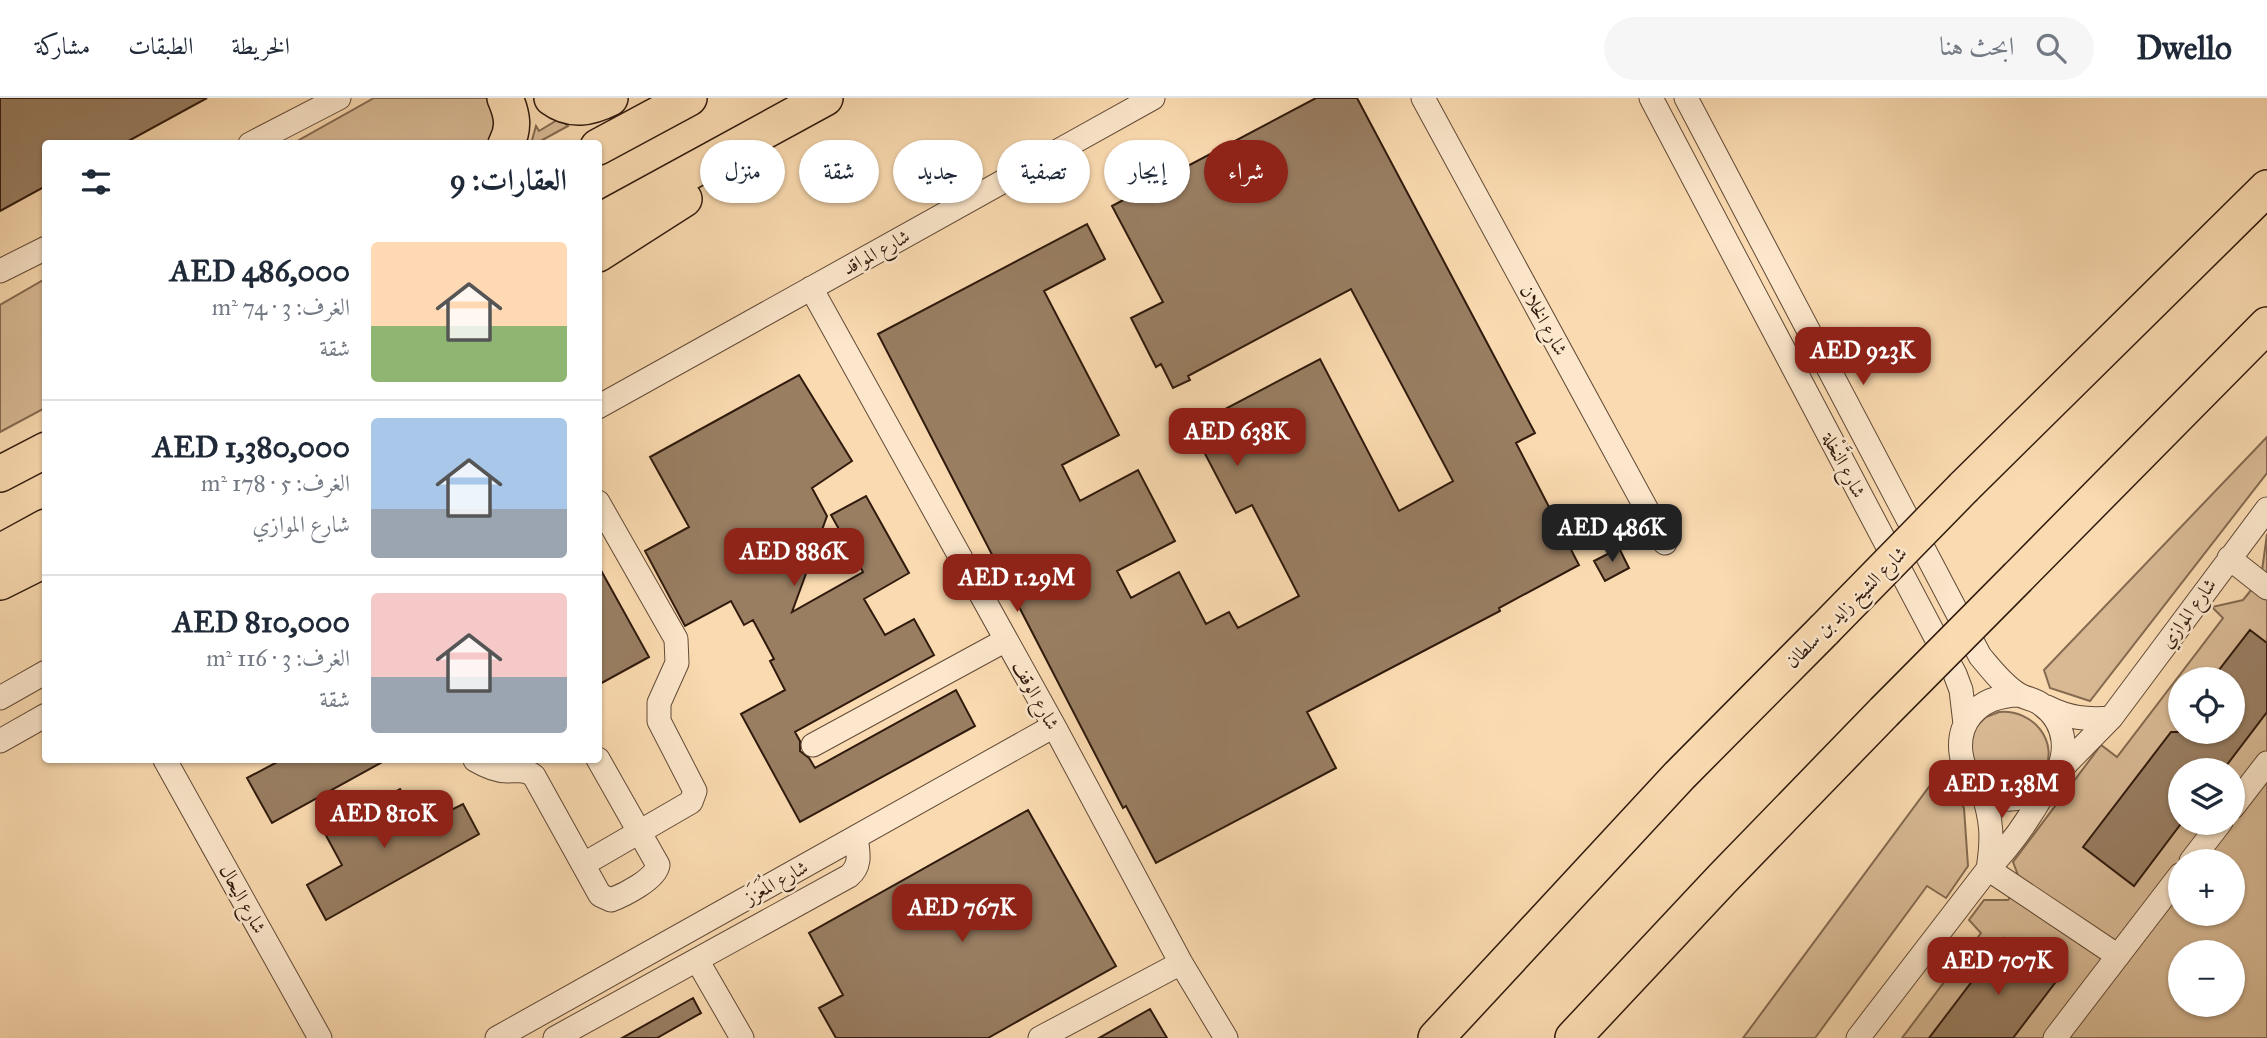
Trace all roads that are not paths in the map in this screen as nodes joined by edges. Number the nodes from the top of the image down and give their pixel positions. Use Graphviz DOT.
graph roads {
  1 [pos="339,98"];
  2 [pos="505,98"];
  3 [pos="552,98"];
  4 [pos="610,98"];
  5 [pos="689,98"];
  6 [pos="825,98"];
  7 [pos="1153,98"];
  8 [pos="1423,98"];
  9 [pos="1651,98"];
  10 [pos="1686,98"];
  11 [pos="320,104"];
  12 [pos="791,116"];
  13 [pos="257,140"];
  14 [pos="508,140"];
  15 [pos="602,146"];
  16 [pos="2267,188"];
  17 [pos="602,220"];
  18 [pos="42,250"];
  19 [pos="602,251"];
  20 [pos="0,271"];
  21 [pos="811,288"];
  22 [pos="2267,325"];
  23 [pos="602,405"];
  24 [pos="42,452"];
  25 [pos="0,474"];
  26 [pos="602,509"];
  27 [pos="2267,509"];
  28 [pos="42,529"];
  29 [pos="1665,543"];
  30 [pos="0,552"];
  31 [pos="2229,558"];
  32 [pos="42,561"];
  33 [pos="0,582"];
  34 [pos="2267,587"];
  35 [pos="1006,640"];
  36 [pos="42,674"];
  37 [pos="2019,695"];
  38 [pos="0,698"];
  39 [pos="2045,706"];
  40 [pos="42,718"];
  41 [pos="2111,718"];
  42 [pos="1965,724"];
  43 [pos="1054,726"];
  44 [pos="0,741"];
  45 [pos="813,745"];
  46 [pos="2267,762"];
  47 [pos="167,763"];
  48 [pos="481,763"];
  49 [pos="600,763"];
  50 [pos="2053,778"];
  51 [pos="1982,790"];
  52 [pos="2245,791"];
  53 [pos="640,831"];
  54 [pos="2211,835"];
  55 [pos="856,837"];
  56 [pos="2200,849"];
  57 [pos="584,864"];
  58 [pos="1988,869"];
  59 [pos="2168,891"];
  60 [pos="2118,956"];
  61 [pos="697,960"];
  62 [pos="1181,963"];
  63 [pos="320,1038"];
  64 [pos="497,1038"];
  65 [pos="555,1038"];
  66 [pos="742,1038"];
  67 [pos="1040,1038"];
  68 [pos="1226,1038"];
  69 [pos="1436,1038"];
  70 [pos="1573,1038"];
  71 [pos="1858,1038"];
  72 [pos="2055,1038"];
  1 -- 11 [label="street"];
  2 -- 14 [label="highway"];
  3 -- 4 [label="highway"];
  5 -- 15 [label="highway"];
  6 -- 12 [label="highway"];
  7 -- 21 [label="street, شارع المواقد"];
  8 -- 29 [label="street, شارع الخلان"];
  9 -- 42 [label="street, شارع النَّخْلة"];
  10 -- 37 [label="street, شارع النَّخْلة"];
  11 -- 13 [label="street"];
  12 -- 17 [label="highway"];
  12 -- 19 [label="highway"];
  16 -- 69 [label="highway, شارع الشيخ زايد بن سلطان, bridge"];
  18 -- 20 [label="street"];
  21 -- 23 [label="street, شارع المواقد"];
  21 -- 35 [label="street, شارع الوقف"];
  22 -- 70 [label="highway, bridge"];
  24 -- 25 [label="highway"];
  26 -- 53 [label="street"];
  27 -- 31 [label="street, شارع الموازي"];
  28 -- 30 [label="highway"];
  31 -- 34 [label="street"];
  31 -- 41 [label="street, شارع الموازي"];
  32 -- 33 [label="highway"];
  35 -- 43 [label="street, شارع الوقف"];
  35 -- 45 [label="street"];
  36 -- 38 [label="street"];
  37 -- 39 [label="street"];
  37 -- 42 [label="street"];
  39 -- 41 [label="street"];
  39 -- 50 [label="street"];
  40 -- 44 [label="street"];
  41 -- 50 [label="street, شارع الموازي"];
  42 -- 51 [label="street"];
  43 -- 55 [label="street, شارع المُعَزَز"];
  43 -- 62 [label="street, شارع الوقف"];
  46 -- 52 [label="street"];
  47 -- 63 [label="street, شارع اليحال"];
  48 -- 57 [label="street"];
  49 -- 53 [label="street"];
  50 -- 51 [label="street"];
  50 -- 58 [label="street, شارع الموازي"];
  51 -- 58 [label="street"];
  53 -- 57 [label="street"];
  53 -- 57 [label="street"];
  54 -- 56 [label="street"];
  55 -- 61 [label="street"];
  55 -- 64 [label="street, شارع المُعَزَز"];
  58 -- 60 [label="street"];
  58 -- 71 [label="street, شارع الموازي"];
  59 -- 60 [label="street"];
  60 -- 72 [label="street"];
  61 -- 65 [label="street"];
  61 -- 66 [label="street"];
  62 -- 67 [label="street"];
  62 -- 68 [label="street, شارع الوقف"];
}
